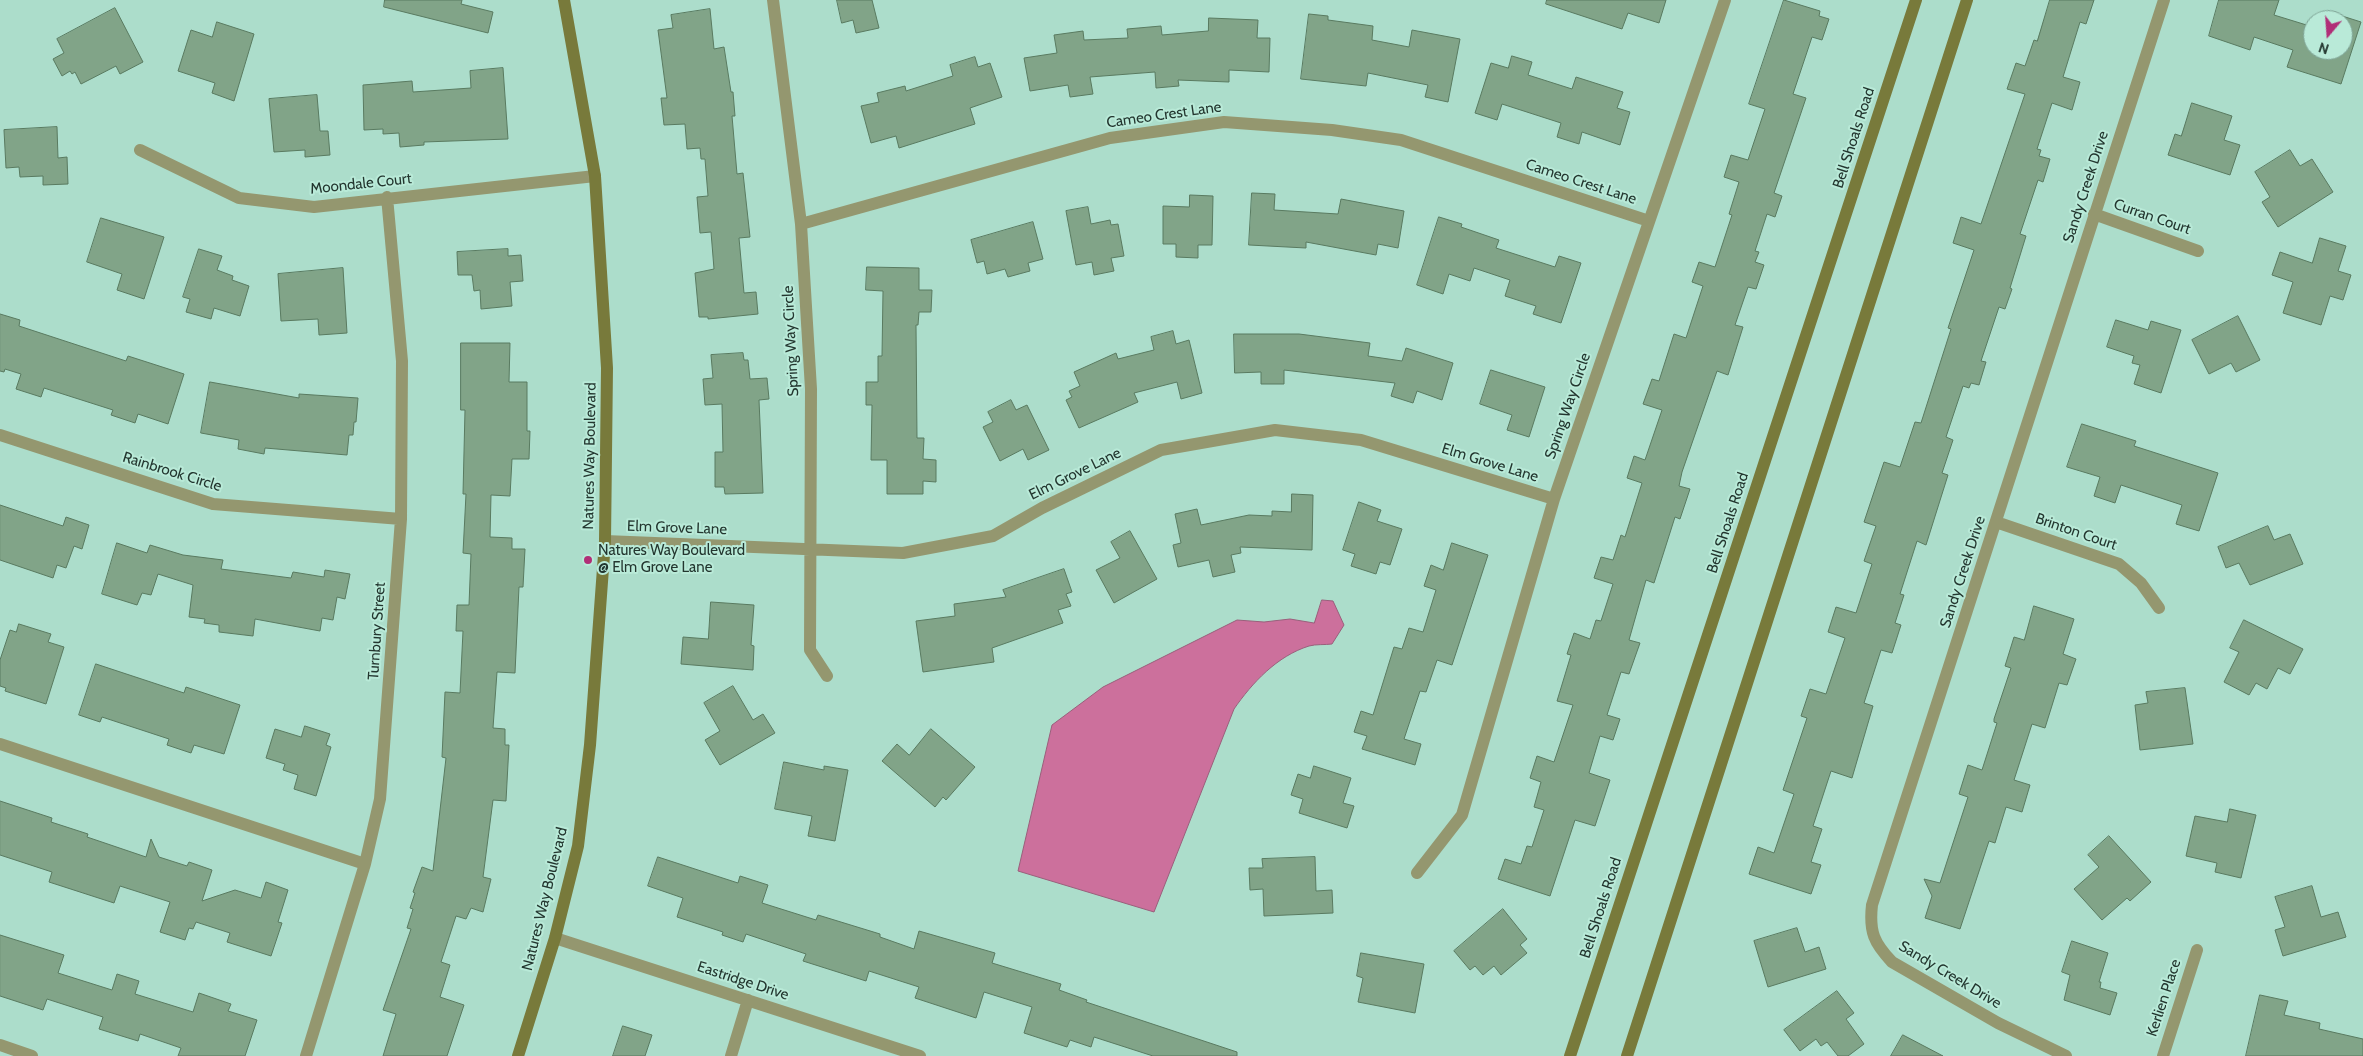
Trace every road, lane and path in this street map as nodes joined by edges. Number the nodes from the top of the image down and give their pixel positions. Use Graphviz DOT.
graph roads {
  1 [pos="564,0"];
  2 [pos="773,0"];
  3 [pos="1725,0"];
  4 [pos="1916,0"];
  5 [pos="1967,0"];
  6 [pos="2164,0"];
  7 [pos="140,150"];
  8 [pos="595,176"];
  9 [pos="388,197"];
  10 [pos="2094,214"];
  11 [pos="1649,221"];
  12 [pos="801,224"];
  13 [pos="2198,251"];
  14 [pos="0,435"];
  15 [pos="1554,499"];
  16 [pos="401,520"];
  17 [pos="1996,522"];
  18 [pos="605,541"];
  19 [pos="809,550"];
  20 [pos="2158,608"];
  21 [pos="827,676"];
  22 [pos="0,744"];
  23 [pos="365,864"];
  24 [pos="1417,873"];
  25 [pos="555,938"];
  26 [pos="2197,950"];
  27 [pos="748,1000"];
  28 [pos="0,1045"];
  29 [pos="32,1056"];
  30 [pos="306,1056"];
  31 [pos="518,1056"];
  32 [pos="731,1056"];
  33 [pos="920,1056"];
  34 [pos="1570,1056"];
  35 [pos="1627,1056"];
  36 [pos="2066,1056"];
  37 [pos="2163,1056"];
  1 -- 8 [label="main road, Natures Way Boulevard"];
  2 -- 12 [label="street, Spring Way Circle"];
  3 -- 11 [label="street, Spring Way Circle"];
  4 -- 34 [label="main road, Bell Shoals Road"];
  5 -- 35 [label="main road"];
  6 -- 10 [label="street, Sandy Creek Drive"];
  7 -- 9 [label="street, Moondale Court"];
  8 -- 9 [label="street, Moondale Court"];
  8 -- 18 [label="main road, Natures Way Boulevard"];
  9 -- 16 [label="street, Turnbury Street"];
  10 -- 13 [label="street, Curran Court"];
  10 -- 17 [label="street, Sandy Creek Drive"];
  11 -- 12 [label="street, Cameo Crest Lane"];
  11 -- 15 [label="street, Spring Way Circle"];
  12 -- 19 [label="street, Spring Way Circle"];
  14 -- 16 [label="street, Rainbrook Circle"];
  15 -- 19 [label="street, Elm Grove Lane"];
  15 -- 24 [label="street, Spring Way Circle"];
  16 -- 23 [label="street, Turnbury Street"];
  17 -- 20 [label="street, Brinton Court"];
  17 -- 36 [label="street, Sandy Creek Drive"];
  18 -- 19 [label="street, Elm Grove Lane"];
  18 -- 25 [label="main road, Natures Way Boulevard"];
  19 -- 21 [label="street, Spring Way Circle"];
  22 -- 23 [label="street"];
  23 -- 30 [label="street, Turnbury Street"];
  25 -- 27 [label="street, Eastridge Drive"];
  25 -- 31 [label="main road, Natures Way Boulevard"];
  26 -- 37 [label="street, Kerlien Place"];
  27 -- 32 [label="street"];
  27 -- 33 [label="street, Eastridge Drive"];
  28 -- 29 [label="street"];
}
